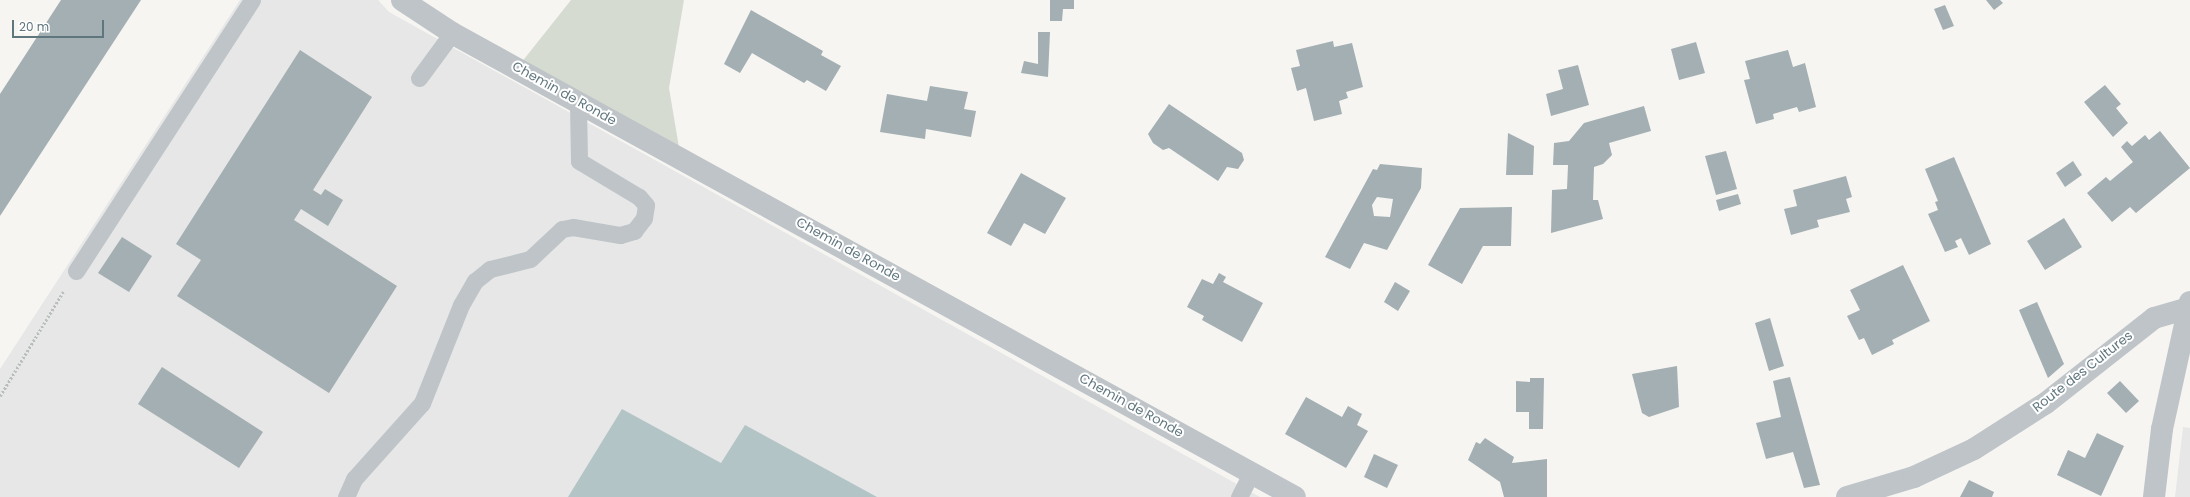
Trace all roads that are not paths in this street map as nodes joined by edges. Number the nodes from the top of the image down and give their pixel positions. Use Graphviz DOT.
graph roads {
  1 [pos="252,0"];
  2 [pos="402,0"];
  3 [pos="452,33"];
  4 [pos="419,78"];
  5 [pos="578,101"];
  6 [pos="76,271"];
  7 [pos="2189,305"];
  8 [pos="1252,472"];
  9 [pos="346,497"];
  10 [pos="1239,497"];
  11 [pos="1295,497"];
  12 [pos="1847,497"];
  13 [pos="2154,497"];
  1 -- 6 [label="lane"];
  2 -- 3 [label="street, Chemin de Ronde"];
  3 -- 4 [label="lane"];
  3 -- 5 [label="street, Chemin de Ronde"];
  5 -- 8 [label="street, Chemin de Ronde"];
  5 -- 9 [label="lane"];
  7 -- 12 [label="street, Route des Cultures"];
  7 -- 13 [label="street"];
  8 -- 10 [label="lane"];
  8 -- 11 [label="street, Chemin de Ronde"];
}
